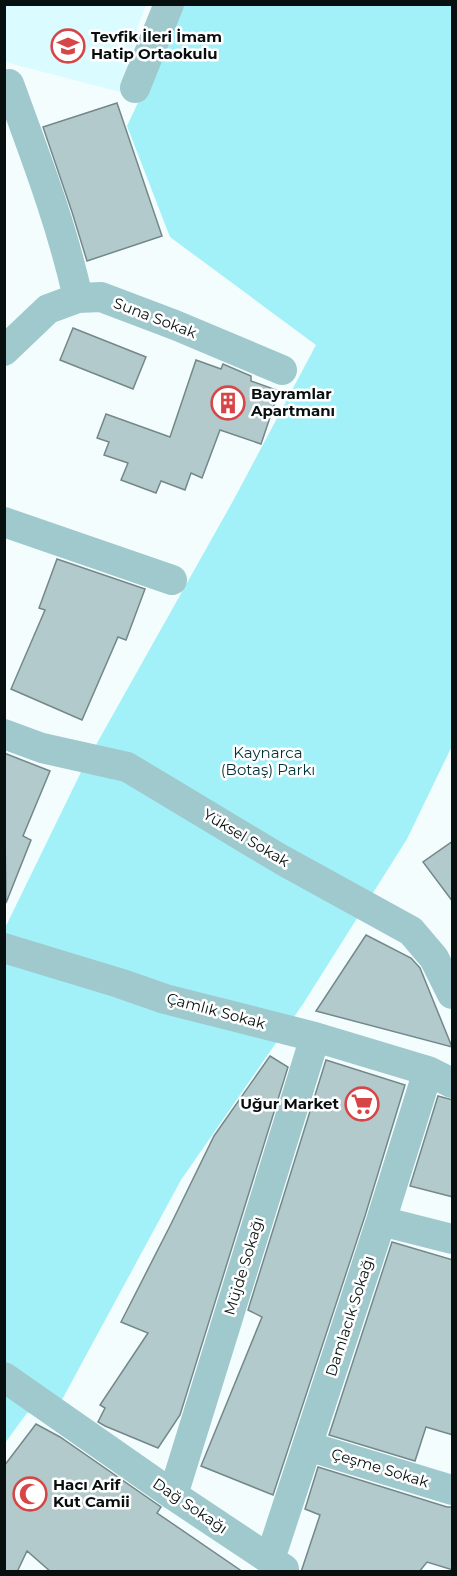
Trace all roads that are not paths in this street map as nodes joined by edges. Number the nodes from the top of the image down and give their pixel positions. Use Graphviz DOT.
graph roads {
  1 [pos="169,4"];
  2 [pos="9,84"];
  3 [pos="135,88"];
  4 [pos="78,298"];
  5 [pos="4,351"];
  6 [pos="282,370"];
  7 [pos="4,522"];
  8 [pos="172,580"];
  9 [pos="4,734"];
  10 [pos="4,948"];
  11 [pos="453,994"];
  12 [pos="315,1037"];
  13 [pos="440,1077"];
  14 [pos="381,1221"];
  15 [pos="453,1239"];
  16 [pos="4,1377"];
  17 [pos="307,1446"];
  18 [pos="453,1490"];
  19 [pos="173,1495"];
  20 [pos="278,1565"];
  1 -- 3 [label="street"];
  2 -- 4 [label="street"];
  4 -- 5 [label="street, Suna Sokak"];
  4 -- 6 [label="street, Suna Sokak"];
  7 -- 8 [label="street"];
  9 -- 11 [label="street, Yüksel Sokak"];
  10 -- 12 [label="street, Çamlık Sokak"];
  12 -- 13 [label="street, Çamlık Sokak"];
  12 -- 19 [label="street, Müjde Sokağı"];
  13 -- 14 [label="street, Damlacık Sokağı"];
  14 -- 15 [label="street"];
  14 -- 17 [label="street, Damlacık Sokağı"];
  16 -- 19 [label="street, Dağ Sokağı"];
  17 -- 18 [label="street, Çeşme Sokak"];
  17 -- 20 [label="street, Damlacık Sokağı"];
  19 -- 20 [label="street, Dağ Sokağı"];
}
